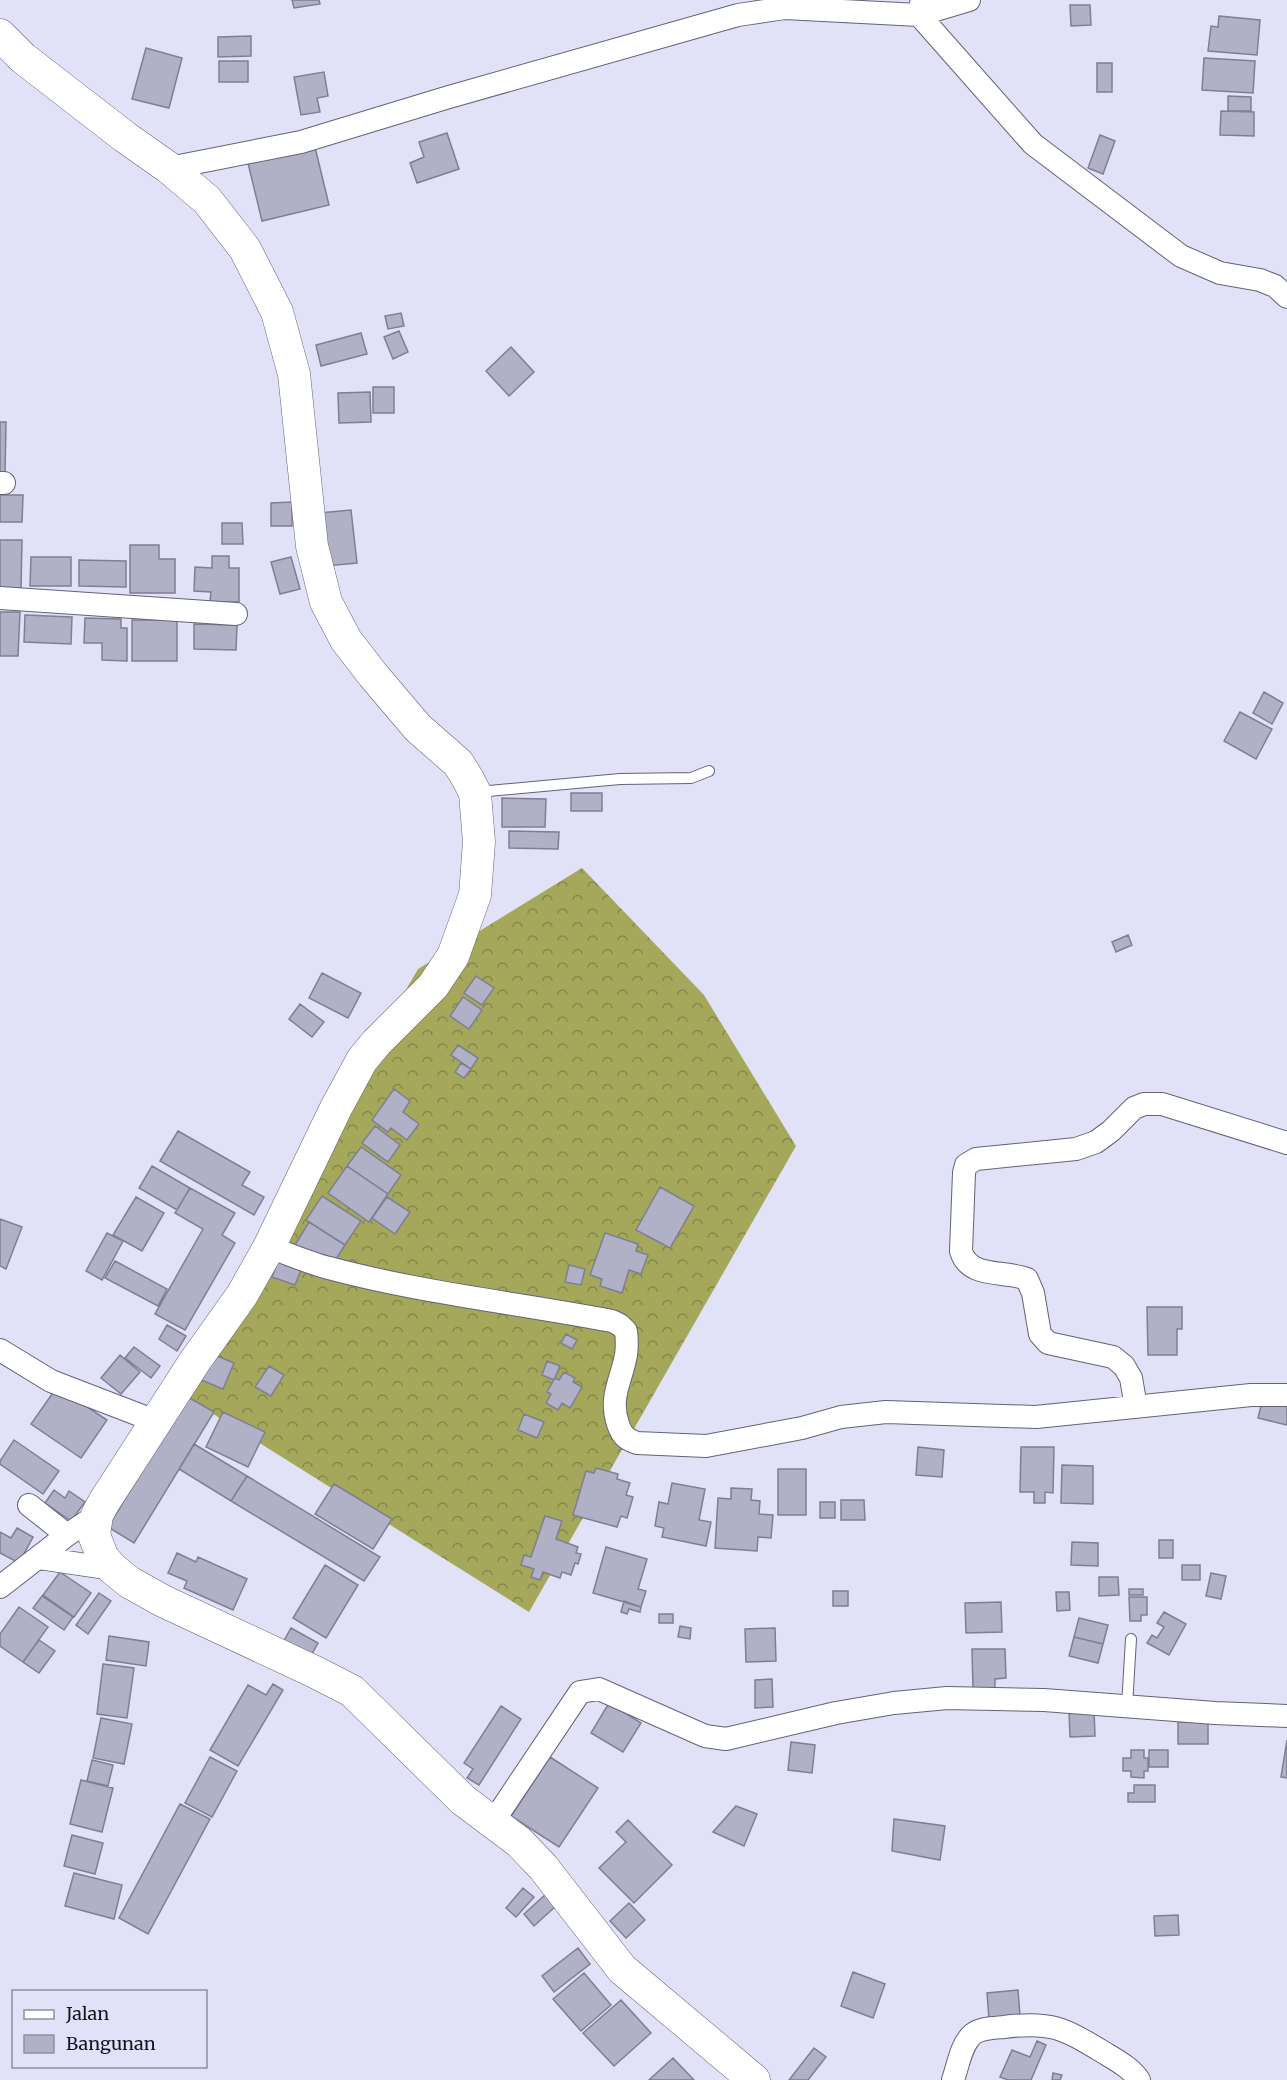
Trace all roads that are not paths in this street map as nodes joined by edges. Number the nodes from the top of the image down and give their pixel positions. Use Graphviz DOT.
graph roads {
  1 [pos="969,0"];
  2 [pos="920,8"];
  3 [pos="0,35"];
  4 [pos="169,168"];
  5 [pos="1287,297"];
  6 [pos="0,598"];
  7 [pos="236,614"];
  8 [pos="709,771"];
  9 [pos="475,793"];
  10 [pos="1287,1143"];
  11 [pos="269,1247"];
  12 [pos="0,1350"];
  13 [pos="1287,1395"];
  14 [pos="1136,1407"];
  15 [pos="155,1421"];
  16 [pos="29,1505"];
  17 [pos="97,1515"];
  18 [pos="67,1534"];
  19 [pos="39,1558"];
  20 [pos="113,1569"];
  21 [pos="0,1587"];
  22 [pos="1131,1640"];
  23 [pos="1127,1706"];
  24 [pos="1287,1716"];
  25 [pos="493,1822"];
  26 [pos="754,2080"];
  27 [pos="953,2080"];
  28 [pos="1139,2080"];
  1 -- 2 [label="street"];
  2 -- 4 [label="street"];
  2 -- 5 [label="street"];
  3 -- 4 [label="main road"];
  4 -- 9 [label="main road"];
  6 -- 7 [label="street"];
  8 -- 9 [label="lane"];
  9 -- 11 [label="main road"];
  10 -- 14 [label="street"];
  11 -- 14 [label="street"];
  11 -- 15 [label="main road"];
  12 -- 15 [label="street"];
  13 -- 14 [label="street"];
  15 -- 17 [label="main road"];
  16 -- 18 [label="street"];
  17 -- 18 [label="street"];
  17 -- 20 [label="main road"];
  18 -- 19 [label="street"];
  19 -- 20 [label="street"];
  19 -- 21 [label="street"];
  20 -- 25 [label="main road"];
  22 -- 23 [label="lane"];
  23 -- 24 [label="street"];
  23 -- 25 [label="street"];
  25 -- 26 [label="main road"];
  27 -- 28 [label="street"];
}
